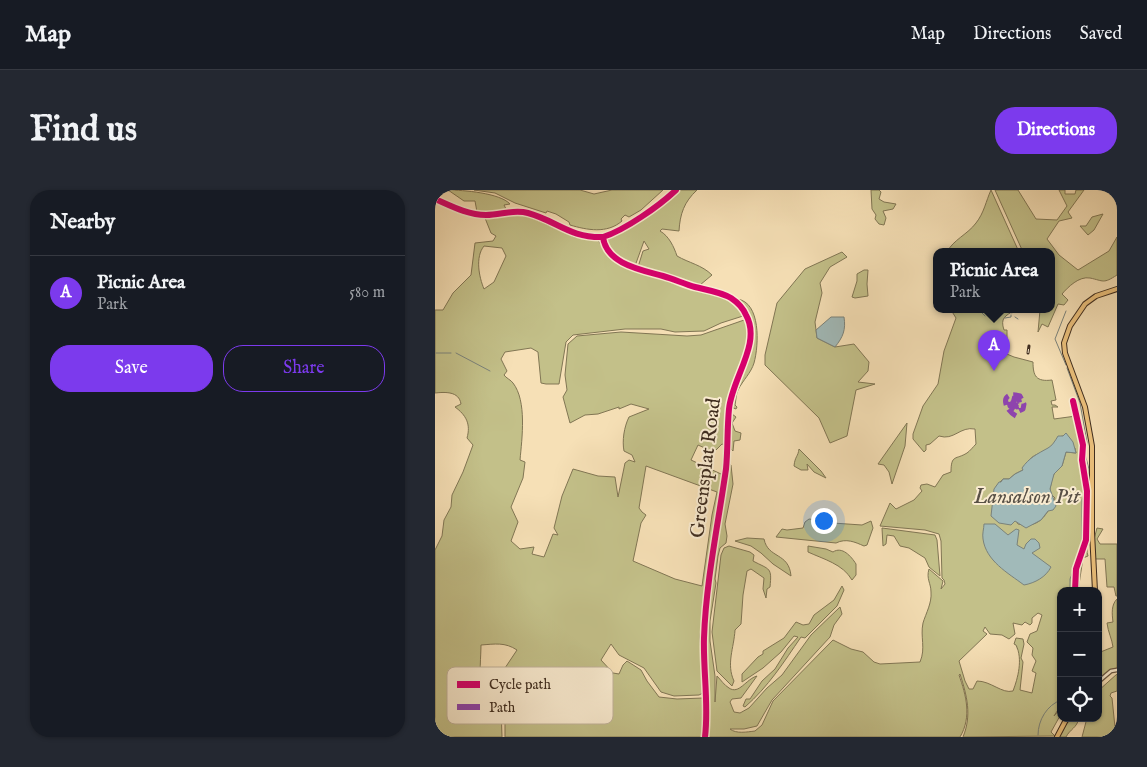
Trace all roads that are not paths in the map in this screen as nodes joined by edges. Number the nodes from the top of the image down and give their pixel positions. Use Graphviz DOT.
graph roads {
  1 [pos="676,190"];
  2 [pos="435,199"];
  3 [pos="603,237"];
  4 [pos="1117,289"];
  5 [pos="1095,587"];
  6 [pos="1117,670"];
  7 [pos="1102,679"];
  8 [pos="1065,722"];
  9 [pos="705,737"];
  10 [pos="1057,737"];
  1 -- 3 [label="street"];
  2 -- 3 [label="street"];
  3 -- 9 [label="street, Greensplat Road"];
  4 -- 5 [label="main road"];
  6 -- 7 [label="street"];
  8 -- 10 [label="main road"];
}
